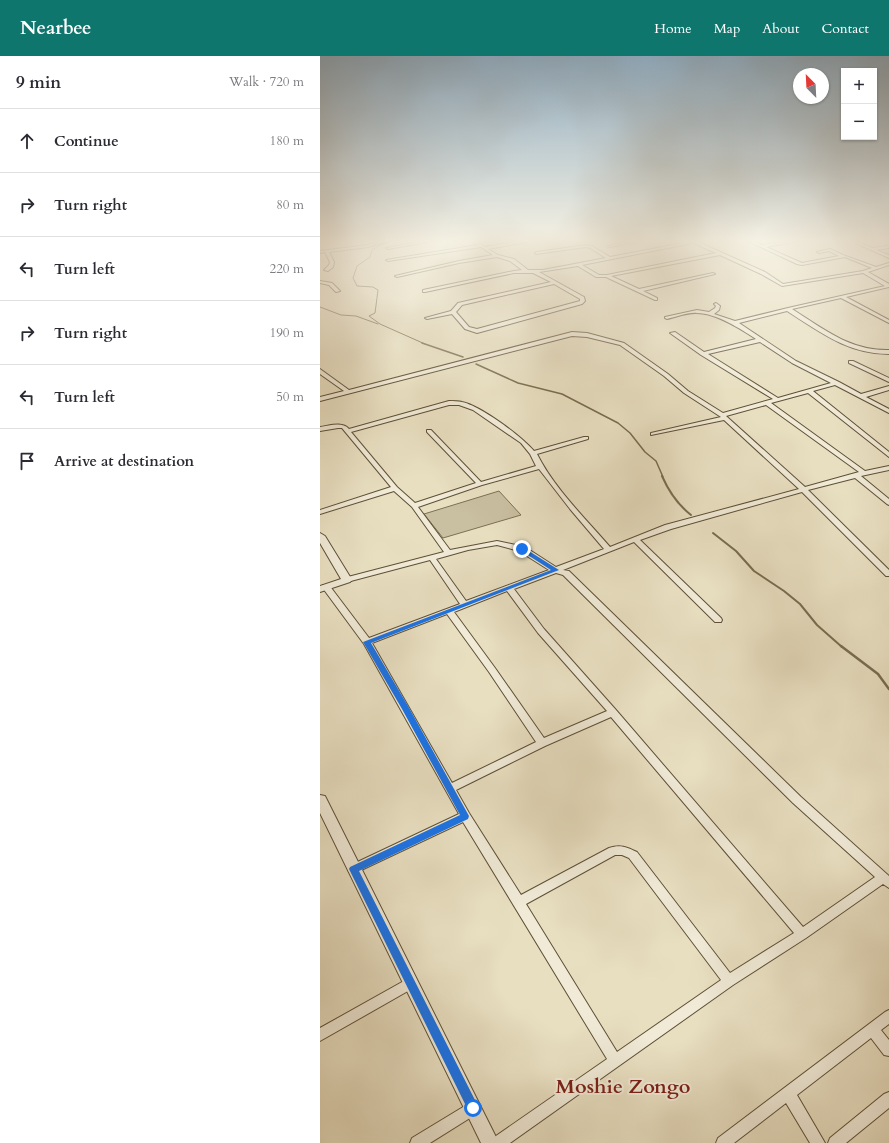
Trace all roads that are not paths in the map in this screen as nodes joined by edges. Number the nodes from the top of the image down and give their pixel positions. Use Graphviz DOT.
graph roads {
  1 [pos="519,291"];
  2 [pos="568,291"];
  3 [pos="638,291"];
  4 [pos="869,291"];
  5 [pos="842,297"];
  6 [pos="655,299"];
  7 [pos="716,304"];
  8 [pos="788,309"];
  9 [pos="453,312"];
  10 [pos="710,314"];
  11 [pos="427,318"];
  12 [pos="667,318"];
  13 [pos="889,322"];
  14 [pos="735,323"];
  15 [pos="673,333"];
  16 [pos="760,340"];
  17 [pos="889,352"];
  18 [pos="703,354"];
  19 [pos="851,362"];
  20 [pos="320,371"];
  21 [pos="889,380"];
  22 [pos="837,383"];
  23 [pos="889,388"];
  24 [pos="347,391"];
  25 [pos="810,392"];
  26 [pos="862,396"];
  27 [pos="320,399"];
  28 [pos="778,400"];
  29 [pos="767,403"];
  30 [pos="889,411"];
  31 [pos="723,417"];
  32 [pos="320,429"];
  33 [pos="348,431"];
  34 [pos="429,431"];
  35 [pos="653,434"];
  36 [pos="586,438"];
  37 [pos="533,453"];
  38 [pos="889,455"];
  39 [pos="540,467"];
  40 [pos="889,468"];
  41 [pos="861,474"];
  42 [pos="480,484"];
  43 [pos="395,488"];
  44 [pos="804,490"];
  45 [pos="889,503"];
  46 [pos="414,506"];
  47 [pos="320,512"];
  48 [pos="320,536"];
  49 [pos="636,540"];
  50 [pos="609,550"];
  51 [pos="448,553"];
  52 [pos="431,557"];
  53 [pos="555,570"];
  54 [pos="887,571"];
  55 [pos="347,580"];
  56 [pos="323,588"];
  57 [pos="508,588"];
  58 [pos="464,604"];
  59 [pos="448,610"];
  60 [pos="718,620"];
  61 [pos="367,642"];
  62 [pos="613,712"];
  63 [pos="542,743"];
  64 [pos="450,788"];
  65 [pos="320,800"];
  66 [pos="465,816"];
  67 [pos="354,869"];
  68 [pos="886,880"];
  69 [pos="519,902"];
  70 [pos="802,934"];
  71 [pos="729,981"];
  72 [pos="411,983"];
  73 [pos="889,1016"];
  74 [pos="872,1029"];
  75 [pos="320,1035"];
  76 [pos="889,1050"];
  77 [pos="615,1060"];
  78 [pos="788,1093"];
  79 [pos="889,1099"];
  80 [pos="473,1108"];
  81 [pos="417,1143"];
  82 [pos="490,1143"];
  83 [pos="498,1143"];
  84 [pos="723,1143"];
  85 [pos="818,1143"];
  86 [pos="835,1143"];
  1 -- 9 [label="street"];
  2 -- 9 [label="street"];
  3 -- 6 [label="street"];
  4 -- 5 [label="street"];
  5 -- 8 [label="street"];
  5 -- 13 [label="street"];
  7 -- 10 [label="street"];
  8 -- 14 [label="street"];
  8 -- 17 [label="street"];
  9 -- 11 [label="street"];
  10 -- 12 [label="street"];
  10 -- 14 [label="street"];
  14 -- 16 [label="street"];
  15 -- 18 [label="street"];
  16 -- 18 [label="street"];
  16 -- 22 [label="street"];
  18 -- 28 [label="street"];
  19 -- 21 [label="street"];
  20 -- 24 [label="street"];
  22 -- 25 [label="street"];
  22 -- 26 [label="street"];
  23 -- 26 [label="street"];
  24 -- 27 [label="street"];
  24 -- 31 [label="street"];
  25 -- 28 [label="street"];
  25 -- 38 [label="street"];
  26 -- 30 [label="street"];
  28 -- 29 [label="street"];
  29 -- 31 [label="street"];
  29 -- 41 [label="street"];
  31 -- 35 [label="street"];
  31 -- 44 [label="street"];
  32 -- 33 [label="street"];
  33 -- 37 [label="street"];
  33 -- 43 [label="street"];
  34 -- 42 [label="street"];
  36 -- 37 [label="street"];
  37 -- 39 [label="street"];
  39 -- 42 [label="street"];
  39 -- 50 [label="street"];
  40 -- 41 [label="street"];
  41 -- 44 [label="street"];
  41 -- 45 [label="street"];
  42 -- 46 [label="street"];
  43 -- 46 [label="street"];
  43 -- 47 [label="street"];
  44 -- 49 [label="street"];
  44 -- 54 [label="street"];
  46 -- 51 [label="street"];
  48 -- 55 [label="street"];
  49 -- 50 [label="street"];
  49 -- 60 [label="street"];
  50 -- 53 [label="street"];
  51 -- 52 [label="street"];
  51 -- 53 [label="street"];
  52 -- 55 [label="street"];
  52 -- 58 [label="street"];
  53 -- 57 [label="street"];
  53 -- 68 [label="street"];
  55 -- 56 [label="street"];
  56 -- 61 [label="street"];
  57 -- 58 [label="street"];
  57 -- 62 [label="street"];
  58 -- 59 [label="street"];
  59 -- 61 [label="street"];
  59 -- 63 [label="street"];
  61 -- 64 [label="street"];
  62 -- 63 [label="street"];
  62 -- 70 [label="street"];
  63 -- 64 [label="street"];
  64 -- 66 [label="street"];
  65 -- 67 [label="street"];
  66 -- 67 [label="street"];
  66 -- 69 [label="street"];
  67 -- 72 [label="street"];
  68 -- 70 [label="street"];
  69 -- 71 [label="street"];
  69 -- 77 [label="street"];
  70 -- 71 [label="street"];
  71 -- 77 [label="street"];
  72 -- 75 [label="street"];
  72 -- 80 [label="street"];
  73 -- 74 [label="street"];
  74 -- 76 [label="street"];
  74 -- 78 [label="street"];
  77 -- 83 [label="street"];
  78 -- 84 [label="street"];
  78 -- 85 [label="street"];
  79 -- 86 [label="street"];
  80 -- 81 [label="street"];
  80 -- 82 [label="street"];
}
